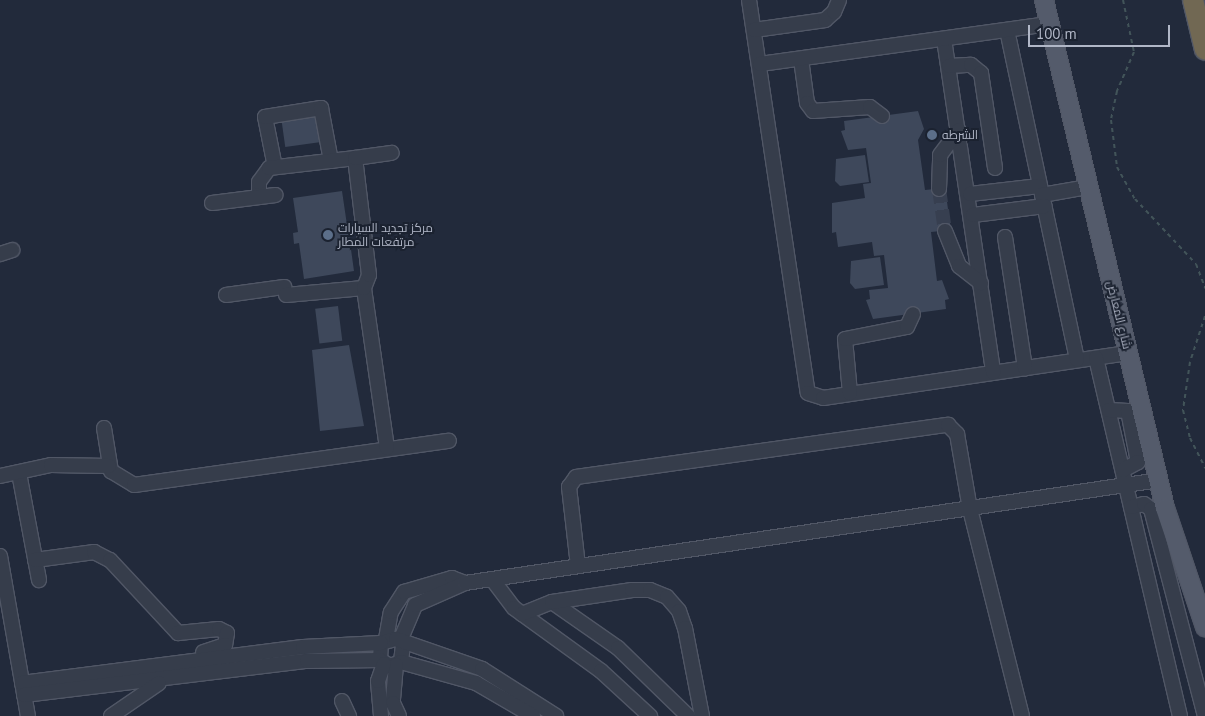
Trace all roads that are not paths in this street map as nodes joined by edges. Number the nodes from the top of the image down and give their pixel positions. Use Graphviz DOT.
graph roads {
  1 [pos="750,0"];
  2 [pos="838,0"];
  3 [pos="1044,0"];
  4 [pos="1193,0"];
  5 [pos="1050,24"];
  6 [pos="754,30"];
  7 [pos="1007,30"];
  8 [pos="944,38"];
  9 [pos="1205,50"];
  10 [pos="801,58"];
  11 [pos="760,64"];
  12 [pos="949,66"];
  13 [pos="882,116"];
  14 [pos="959,130"];
  15 [pos="392,153"];
  16 [pos="355,158"];
  17 [pos="331,161"];
  18 [pos="274,168"];
  19 [pos="995,168"];
  20 [pos="939,188"];
  21 [pos="1088,188"];
  22 [pos="275,194"];
  23 [pos="970,194"];
  24 [pos="1042,196"];
  25 [pos="259,197"];
  26 [pos="212,203"];
  27 [pos="973,215"];
  28 [pos="945,231"];
  29 [pos="1005,237"];
  30 [pos="981,282"];
  31 [pos="364,288"];
  32 [pos="226,295"];
  33 [pos="913,314"];
  34 [pos="1128,353"];
  35 [pos="1096,358"];
  36 [pos="1077,360"];
  37 [pos="1025,368"];
  38 [pos="993,372"];
  39 [pos="850,393"];
  40 [pos="104,428"];
  41 [pos="449,441"];
  42 [pos="387,448"];
  43 [pos="108,466"];
  44 [pos="19,472"];
  45 [pos="0,476"];
  46 [pos="1159,480"];
  47 [pos="1126,486"];
  48 [pos="1131,507"];
  49 [pos="970,509"];
  50 [pos="0,556"];
  51 [pos="35,560"];
  52 [pos="578,566"];
  53 [pos="492,579"];
  54 [pos="39,580"];
  55 [pos="552,602"];
  56 [pos="522,614"];
  57 [pos="1205,627"];
  58 [pos="393,642"];
  59 [pos="180,662"];
  60 [pos="390,663"];
  61 [pos="168,679"];
  62 [pos="23,689"];
  63 [pos="1199,694"];
  64 [pos="1176,699"];
  65 [pos="342,701"];
  66 [pos="28,716"];
  67 [pos="111,716"];
  68 [pos="349,716"];
  69 [pos="381,716"];
  70 [pos="398,716"];
  71 [pos="533,716"];
  72 [pos="556,716"];
  73 [pos="650,716"];
  74 [pos="688,716"];
  75 [pos="702,716"];
  76 [pos="1022,716"];
  77 [pos="1180,716"];
  78 [pos="1205,716"];
  1 -- 6 [label="street"];
  2 -- 6 [label="street"];
  3 -- 5 [label="main road, شارع المعارض"];
  4 -- 9 [label="highway"];
  5 -- 7 [label="street"];
  5 -- 21 [label="main road, شارع المعارض"];
  6 -- 11 [label="street"];
  7 -- 8 [label="street"];
  7 -- 24 [label="street"];
  8 -- 10 [label="street"];
  8 -- 12 [label="street"];
  10 -- 11 [label="street"];
  10 -- 13 [label="street"];
  11 -- 39 [label="street"];
  12 -- 14 [label="street"];
  12 -- 19 [label="street"];
  14 -- 20 [label="street"];
  14 -- 23 [label="street"];
  15 -- 16 [label="street"];
  16 -- 17 [label="street"];
  16 -- 31 [label="street"];
  17 -- 18 [label="street"];
  17 -- 18 [label="street"];
  18 -- 25 [label="street"];
  21 -- 24 [label="street"];
  21 -- 34 [label="main road, شارع المعارض"];
  22 -- 25 [label="street"];
  23 -- 24 [label="street"];
  23 -- 27 [label="street"];
  24 -- 27 [label="street"];
  24 -- 36 [label="street"];
  25 -- 26 [label="street"];
  27 -- 30 [label="street"];
  28 -- 30 [label="street"];
  29 -- 37 [label="street"];
  30 -- 38 [label="street"];
  31 -- 32 [label="street"];
  31 -- 42 [label="street"];
  33 -- 39 [label="street"];
  34 -- 35 [label="street"];
  34 -- 46 [label="main road, شارع المعارض"];
  35 -- 36 [label="street"];
  35 -- 47 [label="street"];
  36 -- 37 [label="street"];
  37 -- 38 [label="street"];
  38 -- 39 [label="street"];
  40 -- 43 [label="street"];
  41 -- 42 [label="street"];
  42 -- 43 [label="street"];
  43 -- 44 [label="street"];
  44 -- 45 [label="street"];
  44 -- 51 [label="street"];
  46 -- 47 [label="street"];
  46 -- 57 [label="main road, شارع المعارض"];
  47 -- 48 [label="street"];
  47 -- 49 [label="street"];
  48 -- 63 [label="street"];
  48 -- 64 [label="street"];
  49 -- 52 [label="street"];
  49 -- 52 [label="street"];
  49 -- 76 [label="street"];
  50 -- 62 [label="street"];
  51 -- 54 [label="street"];
  51 -- 59 [label="street"];
  52 -- 53 [label="street"];
  53 -- 56 [label="street"];
  53 -- 58 [label="street"];
  55 -- 56 [label="street"];
  55 -- 74 [label="street"];
  55 -- 75 [label="street"];
  56 -- 73 [label="street"];
  58 -- 59 [label="street"];
  58 -- 60 [label="street"];
  58 -- 60 [label="street"];
  58 -- 72 [label="street"];
  59 -- 62 [label="street"];
  60 -- 61 [label="street"];
  60 -- 69 [label="street"];
  60 -- 70 [label="street"];
  60 -- 71 [label="street"];
  61 -- 62 [label="street"];
  61 -- 67 [label="street"];
  62 -- 66 [label="street"];
  63 -- 64 [label="street"];
  63 -- 78 [label="street"];
  64 -- 77 [label="street"];
  65 -- 68 [label="street"];
}
